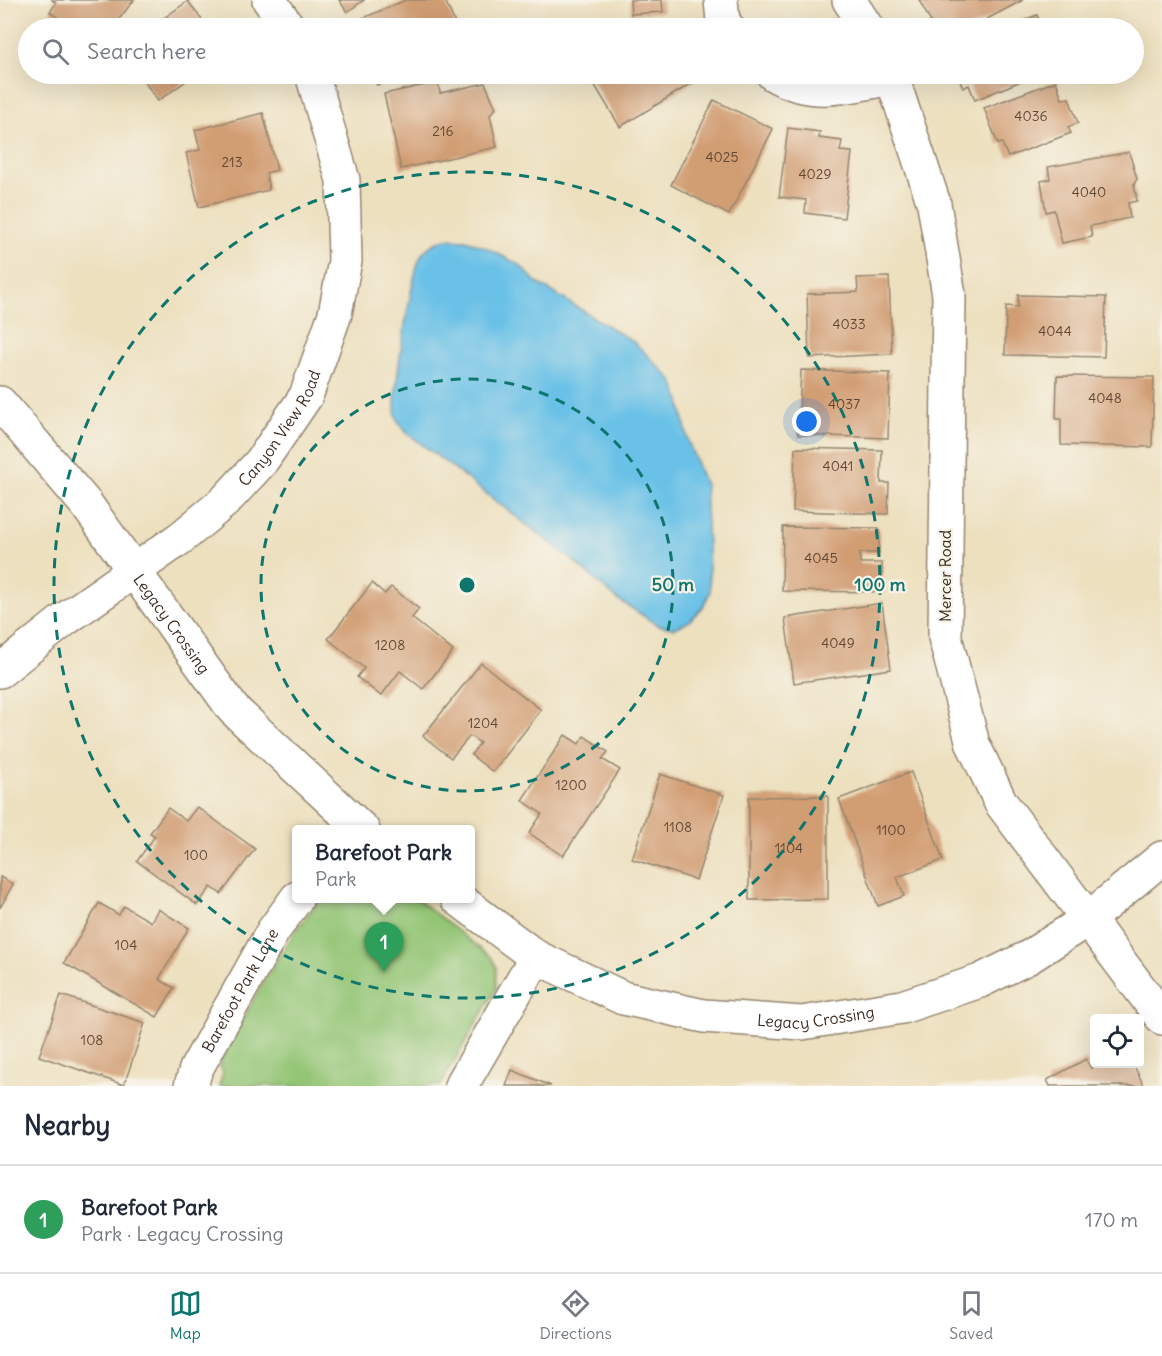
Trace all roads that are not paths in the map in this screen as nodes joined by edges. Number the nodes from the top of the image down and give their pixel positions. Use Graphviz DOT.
graph roads {
  1 [pos="268,0"];
  2 [pos="721,0"];
  3 [pos="849,0"];
  4 [pos="282,18"];
  5 [pos="723,18"];
  6 [pos="861,18"];
  7 [pos="315,84"];
  8 [pos="797,84"];
  9 [pos="854,84"];
  10 [pos="895,84"];
  11 [pos="0,402"];
  12 [pos="135,572"];
  13 [pos="0,671"];
  14 [pos="354,825"];
  15 [pos="1162,858"];
  16 [pos="293,903"];
  17 [pos="464,903"];
  18 [pos="1088,919"];
  19 [pos="536,957"];
  20 [pos="1162,1018"];
  21 [pos="190,1086"];
  22 [pos="461,1086"];
  1 -- 4 [label="street"];
  2 -- 5 [label="street"];
  3 -- 6 [label="street"];
  7 -- 12 [label="street, Canyon View Road"];
  8 -- 9 [label="street, Mercer Road"];
  10 -- 18 [label="street, Mercer Road"];
  11 -- 12 [label="street, Legacy Crossing"];
  12 -- 13 [label="street, Canyon View Road"];
  12 -- 14 [label="street, Legacy Crossing"];
  15 -- 18 [label="street, Legacy Crossing"];
  16 -- 21 [label="street, Barefoot Park Lane"];
  17 -- 19 [label="street, Legacy Crossing"];
  18 -- 19 [label="street, Legacy Crossing"];
  18 -- 20 [label="street, Mercer Road"];
  19 -- 22 [label="street"];
}
